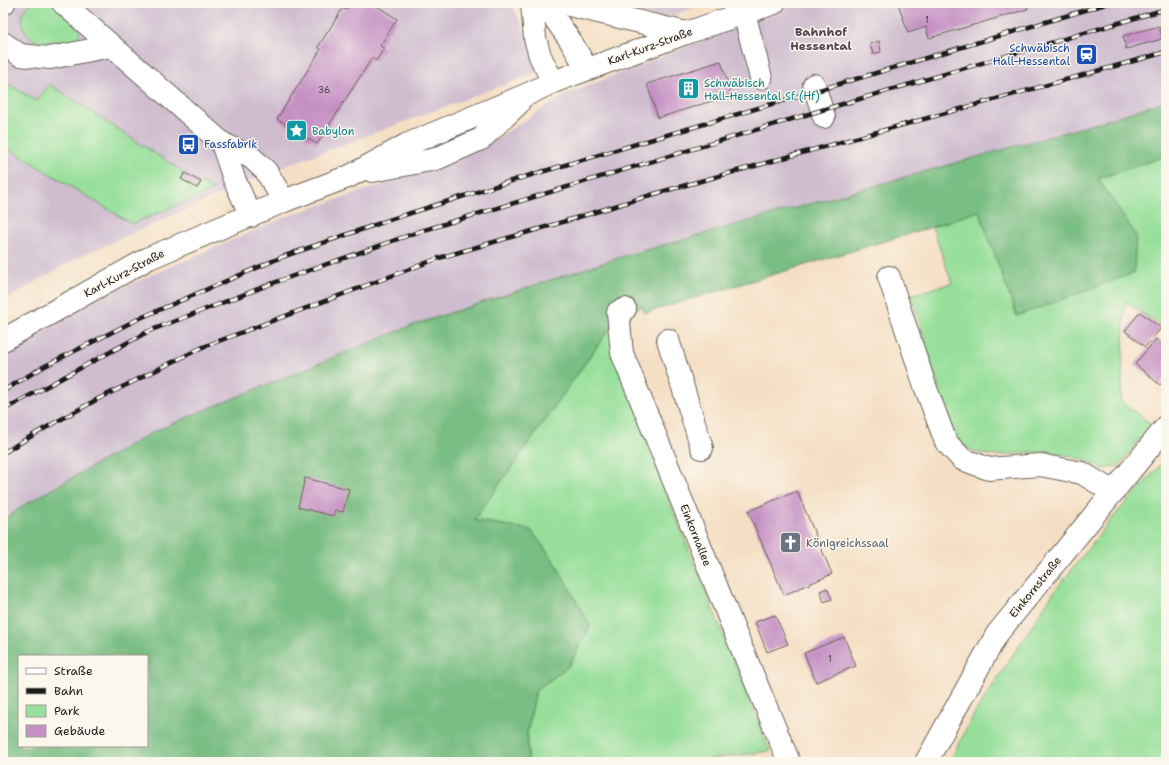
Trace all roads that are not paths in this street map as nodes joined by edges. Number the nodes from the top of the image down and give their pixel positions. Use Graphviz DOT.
graph roads {
  1 [pos="63,3"];
  2 [pos="532,3"];
  3 [pos="539,3"];
  4 [pos="561,3"];
  5 [pos="774,3"];
  6 [pos="744,13"];
  7 [pos="686,32"];
  8 [pos="3,43"];
  9 [pos="111,46"];
  10 [pos="587,69"];
  11 [pos="761,78"];
  12 [pos="553,82"];
  13 [pos="814,85"];
  14 [pos="824,117"];
  15 [pos="222,143"];
  16 [pos="284,201"];
  17 [pos="251,216"];
  18 [pos="890,277"];
  19 [pos="625,309"];
  20 [pos="3,340"];
  21 [pos="668,340"];
  22 [pos="1166,427"];
  23 [pos="702,448"];
  24 [pos="1113,492"];
  25 [pos="789,762"];
  26 [pos="926,762"];
  1 -- 9 [label="street"];
  2 -- 12 [label="street"];
  3 -- 10 [label="street"];
  4 -- 7 [label="street"];
  5 -- 6 [label="street, Karl-Kurz-Straße"];
  6 -- 7 [label="street, Karl-Kurz-Straße"];
  6 -- 11 [label="street"];
  7 -- 10 [label="street, Karl-Kurz-Straße"];
  8 -- 9 [label="street"];
  9 -- 15 [label="street"];
  10 -- 12 [label="street, Karl-Kurz-Straße"];
  12 -- 16 [label="street, Karl-Kurz-Straße"];
  13 -- 14 [label="street"];
  15 -- 16 [label="street"];
  15 -- 17 [label="street"];
  16 -- 17 [label="street, Karl-Kurz-Straße"];
  17 -- 20 [label="street, Karl-Kurz-Straße"];
  18 -- 24 [label="street"];
  19 -- 25 [label="street, Einkornallee"];
  21 -- 23 [label="street"];
  22 -- 24 [label="street, Einkornstraße"];
  24 -- 26 [label="street, Einkornstraße"];
}
